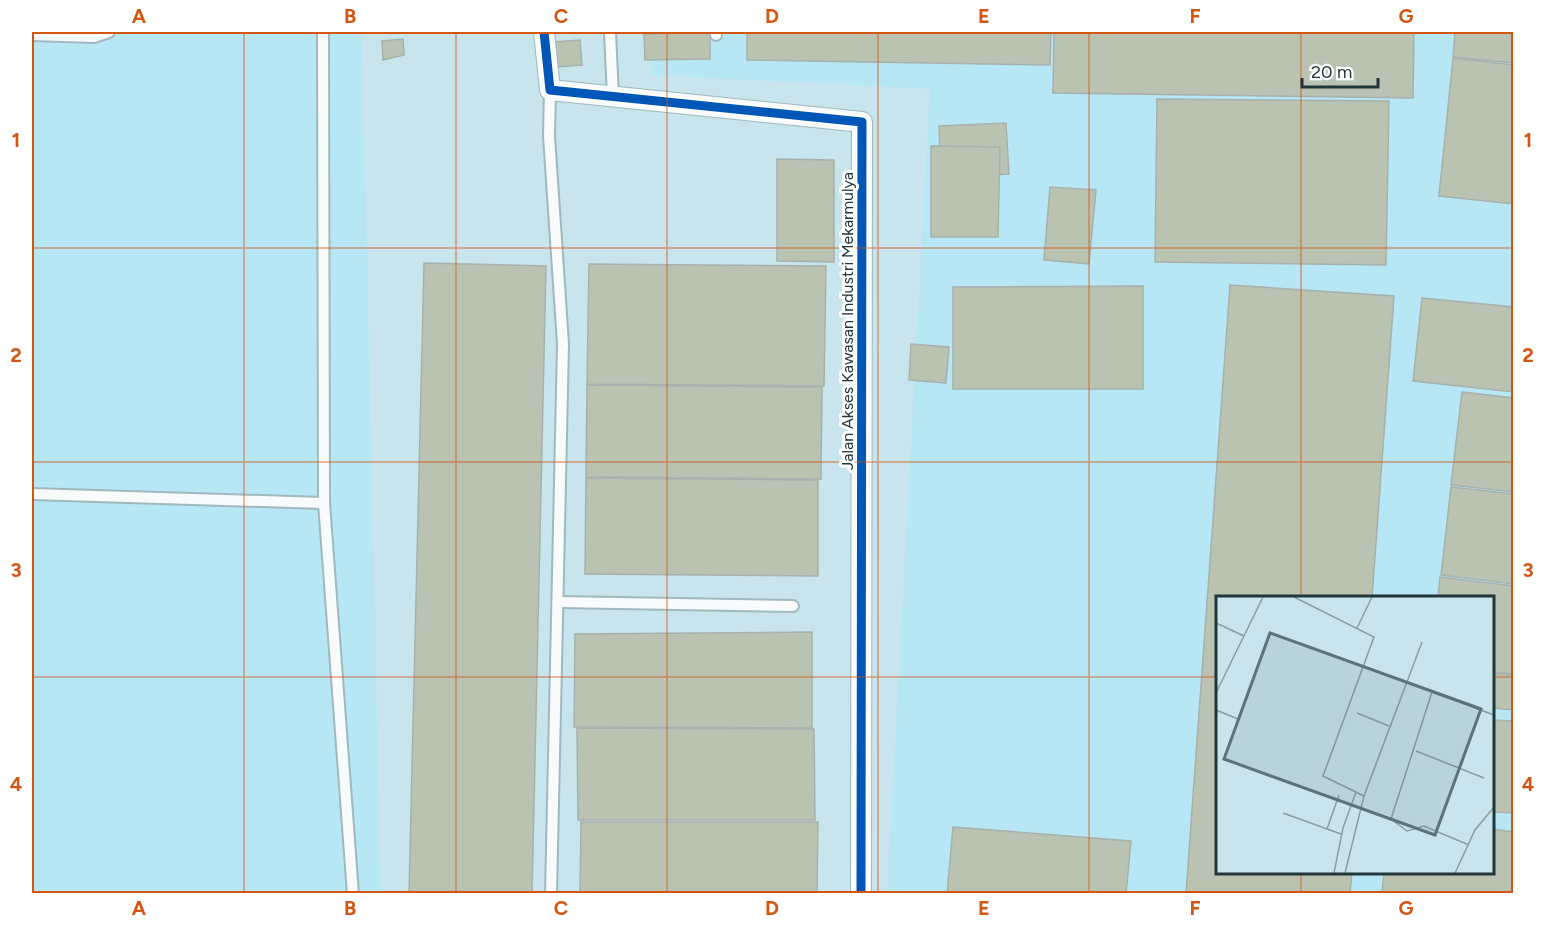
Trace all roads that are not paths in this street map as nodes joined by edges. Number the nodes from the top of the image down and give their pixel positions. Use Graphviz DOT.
graph roads {
  1 [pos="109,32"];
  2 [pos="323,32"];
  3 [pos="544,32"];
  4 [pos="610,32"];
  5 [pos="32,35"];
  6 [pos="550,90"];
  7 [pos="613,97"];
  8 [pos="32,494"];
  9 [pos="324,503"];
  10 [pos="558,602"];
  11 [pos="793,606"];
  12 [pos="353,894"];
  13 [pos="551,894"];
  14 [pos="861,894"];
  1 -- 5 [label="lane"];
  2 -- 9 [label="lane"];
  3 -- 6 [label="street"];
  4 -- 7 [label="lane"];
  6 -- 7 [label="street, Jalan Akses Kawasan Industri Mekarmulya"];
  6 -- 10 [label="lane"];
  7 -- 14 [label="street, Jalan Akses Kawasan Industri Mekarmulya"];
  8 -- 9 [label="lane"];
  9 -- 12 [label="lane"];
  10 -- 11 [label="lane"];
  10 -- 13 [label="lane"];
}
